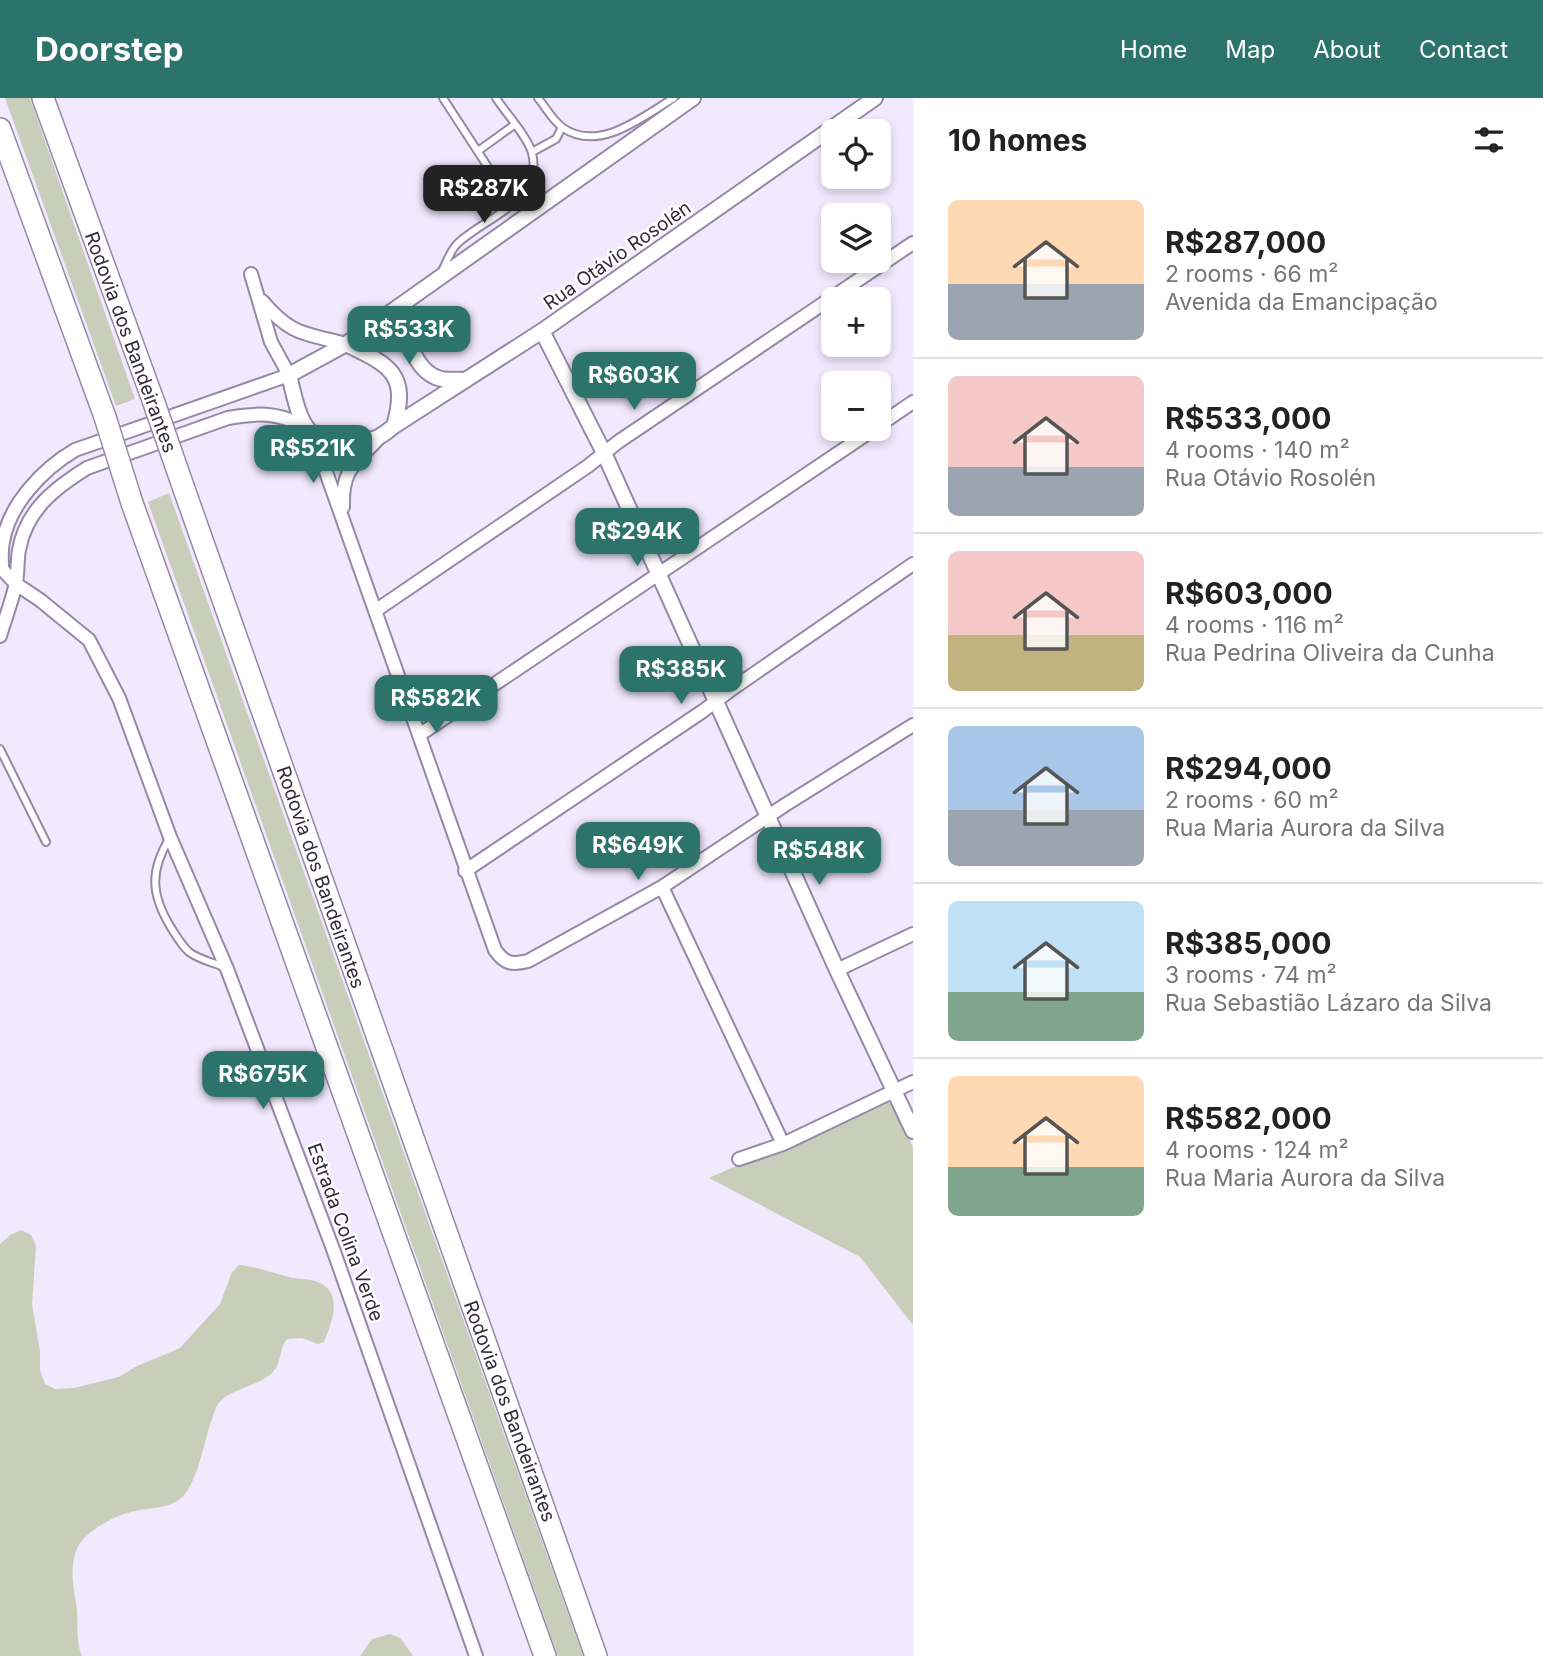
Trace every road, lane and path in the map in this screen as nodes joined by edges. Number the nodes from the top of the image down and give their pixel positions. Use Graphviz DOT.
graph roads {
  1 [pos="43,98"];
  2 [pos="443,98"];
  3 [pos="495,98"];
  4 [pos="538,98"];
  5 [pos="674,98"];
  6 [pos="694,98"];
  7 [pos="874,98"];
  8 [pos="514,125"];
  9 [pos="562,127"];
  10 [pos="0,129"];
  11 [pos="478,151"];
  12 [pos="531,152"];
  13 [pos="512,204"];
  14 [pos="913,243"];
  15 [pos="251,274"];
  16 [pos="436,281"];
  17 [pos="260,299"];
  18 [pos="401,305"];
  19 [pos="542,331"];
  20 [pos="346,344"];
  21 [pos="289,375"];
  22 [pos="467,380"];
  23 [pos="913,402"];
  24 [pos="891,417"];
  25 [pos="303,425"];
  26 [pos="394,426"];
  27 [pos="314,438"];
  28 [pos="378,439"];
  29 [pos="856,441"];
  30 [pos="604,453"];
  31 [pos="344,521"];
  32 [pos="913,564"];
  33 [pos="659,573"];
  34 [pos="16,584"];
  35 [pos="375,611"];
  36 [pos="0,636"];
  37 [pos="716,701"];
  38 [pos="913,725"];
  39 [pos="419,735"];
  40 [pos="0,749"];
  41 [pos="768,818"];
  42 [pos="170,837"];
  43 [pos="46,842"];
  44 [pos="466,871"];
  45 [pos="662,887"];
  46 [pos="913,934"];
  47 [pos="227,968"];
  48 [pos="837,970"];
  49 [pos="913,1082"];
  50 [pos="893,1090"];
  51 [pos="913,1131"];
  52 [pos="783,1144"];
  53 [pos="739,1159"];
  54 [pos="476,1656"];
  55 [pos="545,1656"];
  56 [pos="596,1656"];
  1 -- 56 [label="highway, Rodovia dos Bandeirantes, bridge"];
  2 -- 11 [label="lane"];
  3 -- 8 [label="lane"];
  4 -- 9 [label="lane"];
  5 -- 9 [label="lane"];
  6 -- 16 [label="street"];
  7 -- 19 [label="street, Rua Otávio Rosolén"];
  8 -- 11 [label="lane"];
  8 -- 12 [label="lane"];
  9 -- 12 [label="lane"];
  10 -- 55 [label="highway, bridge"];
  11 -- 13 [label="lane"];
  12 -- 13 [label="lane"];
  13 -- 16 [label="lane"];
  14 -- 30 [label="street"];
  15 -- 17 [label="street"];
  16 -- 18 [label="street"];
  17 -- 20 [label="street"];
  17 -- 21 [label="street"];
  18 -- 20 [label="street"];
  18 -- 22 [label="street"];
  19 -- 22 [label="street, Rua Otávio Rosolén"];
  19 -- 30 [label="street"];
  20 -- 21 [label="street"];
  20 -- 26 [label="street"];
  21 -- 25 [label="street"];
  21 -- 34 [label="street"];
  22 -- 26 [label="street, Rua Otávio Rosolén"];
  23 -- 24 [label="street"];
  25 -- 27 [label="street"];
  25 -- 34 [label="street"];
  26 -- 28 [label="street, Rua Otávio Rosolén"];
  27 -- 28 [label="street"];
  27 -- 31 [label="street"];
  28 -- 31 [label="street"];
  29 -- 33 [label="street"];
  30 -- 33 [label="street"];
  30 -- 35 [label="street"];
  31 -- 35 [label="street"];
  32 -- 37 [label="street"];
  33 -- 37 [label="street"];
  33 -- 39 [label="street"];
  34 -- 36 [label="street"];
  34 -- 42 [label="street, Estrada Colina Verde"];
  35 -- 39 [label="street"];
  37 -- 41 [label="street"];
  37 -- 44 [label="street"];
  38 -- 41 [label="street"];
  39 -- 44 [label="street"];
  40 -- 43 [label="lane"];
  41 -- 45 [label="street"];
  41 -- 48 [label="street"];
  42 -- 47 [label="street, Estrada Colina Verde"];
  42 -- 47 [label="lane"];
  44 -- 45 [label="street"];
  45 -- 52 [label="street"];
  46 -- 48 [label="street"];
  47 -- 54 [label="street, Estrada Colina Verde"];
  48 -- 50 [label="street"];
  49 -- 50 [label="street"];
  50 -- 51 [label="street"];
  50 -- 52 [label="street"];
  52 -- 53 [label="street"];
}
